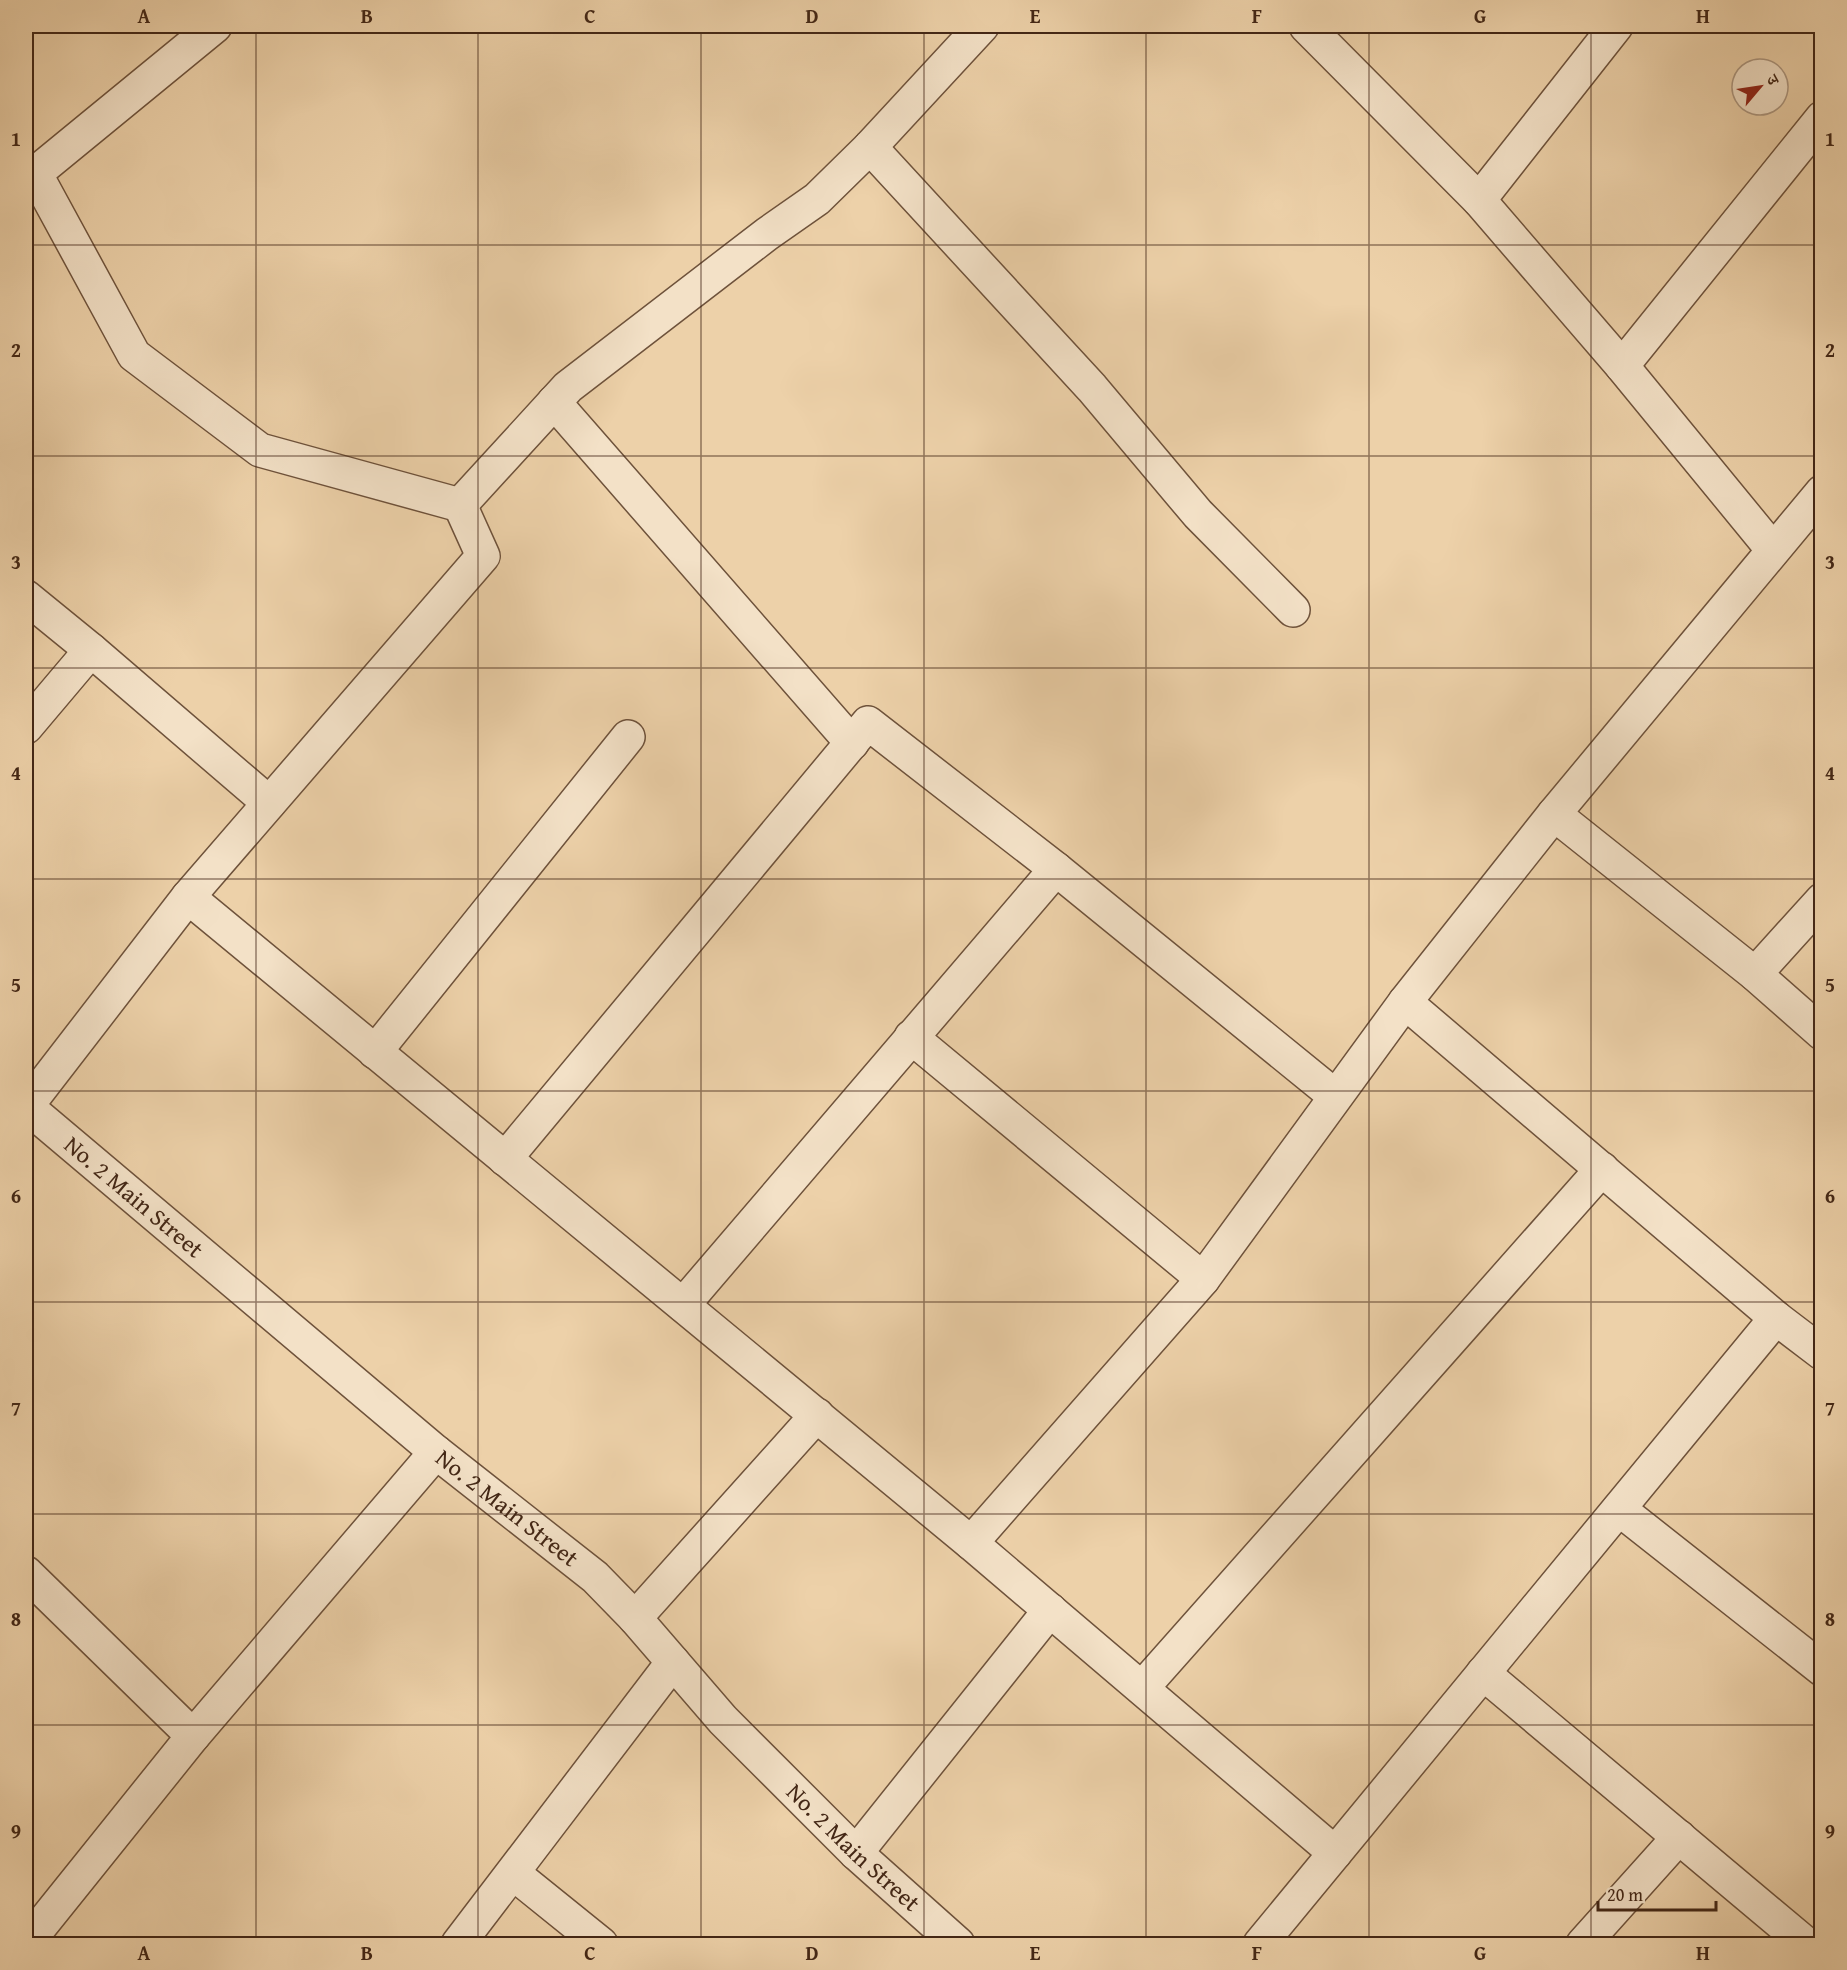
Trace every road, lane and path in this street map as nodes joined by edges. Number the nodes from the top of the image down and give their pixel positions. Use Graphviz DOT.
graph roads {
  1 [pos="215,26"];
  2 [pos="982,26"];
  3 [pos="1306,26"];
  4 [pos="1616,26"];
  5 [pos="1821,118"];
  6 [pos="870,147"];
  7 [pos="30,177"];
  8 [pos="1479,200"];
  9 [pos="1622,366"];
  10 [pos="555,402"];
  11 [pos="1821,492"];
  12 [pos="460,505"];
  13 [pos="1773,550"];
  14 [pos="26,597"];
  15 [pos="1293,610"];
  16 [pos="90,650"];
  17 [pos="26,727"];
  18 [pos="628,737"];
  19 [pos="852,743"];
  20 [pos="269,803"];
  21 [pos="1554,814"];
  22 [pos="1056,869"];
  23 [pos="188,897"];
  24 [pos="1821,900"];
  25 [pos="1755,974"];
  26 [pos="1405,1002"];
  27 [pos="1821,1033"];
  28 [pos="911,1037"];
  29 [pos="375,1052"];
  30 [pos="1335,1096"];
  31 [pos="26,1106"];
  32 [pos="505,1159"];
  33 [pos="1602,1169"];
  34 [pos="1203,1278"];
  35 [pos="683,1305"];
  36 [pos="1776,1318"];
  37 [pos="1821,1353"];
  38 [pos="817,1415"];
  39 [pos="436,1452"];
  40 [pos="1619,1509"];
  41 [pos="971,1543"];
  42 [pos="26,1573"];
  43 [pos="1050,1610"];
  44 [pos="635,1618"];
  45 [pos="673,1662"];
  46 [pos="1821,1669"];
  47 [pos="1483,1673"];
  48 [pos="1142,1688"];
  49 [pos="193,1736"];
  50 [pos="1679,1837"];
  51 [pos="856,1852"];
  52 [pos="1335,1853"];
  53 [pos="513,1873"];
  54 [pos="26,1944"];
  55 [pos="458,1944"];
  56 [pos="600,1944"];
  57 [pos="958,1944"];
  58 [pos="1260,1944"];
  59 [pos="1583,1944"];
  60 [pos="1806,1944"];
  1 -- 7 [label="street"];
  2 -- 6 [label="street"];
  3 -- 8 [label="street"];
  4 -- 8 [label="street"];
  5 -- 9 [label="street"];
  6 -- 10 [label="street"];
  6 -- 15 [label="street"];
  7 -- 12 [label="street"];
  8 -- 9 [label="street"];
  9 -- 13 [label="street"];
  10 -- 12 [label="street"];
  10 -- 19 [label="street"];
  11 -- 13 [label="street"];
  12 -- 20 [label="street"];
  13 -- 21 [label="street"];
  14 -- 16 [label="street"];
  16 -- 17 [label="street"];
  16 -- 20 [label="street"];
  18 -- 29 [label="street"];
  19 -- 22 [label="street"];
  19 -- 32 [label="street"];
  20 -- 23 [label="street"];
  21 -- 25 [label="street"];
  21 -- 26 [label="street"];
  22 -- 28 [label="street"];
  22 -- 30 [label="street"];
  23 -- 29 [label="street"];
  23 -- 31 [label="street"];
  24 -- 25 [label="street"];
  25 -- 27 [label="street"];
  26 -- 30 [label="street"];
  26 -- 33 [label="street"];
  28 -- 34 [label="street"];
  28 -- 35 [label="street"];
  29 -- 32 [label="street"];
  30 -- 34 [label="street"];
  31 -- 39 [label="street, No. 2 Main Street"];
  32 -- 35 [label="street"];
  33 -- 36 [label="street"];
  33 -- 48 [label="street"];
  34 -- 41 [label="street"];
  35 -- 38 [label="street"];
  36 -- 37 [label="street"];
  36 -- 40 [label="street"];
  38 -- 41 [label="street"];
  38 -- 44 [label="street"];
  39 -- 44 [label="street, No. 2 Main Street"];
  39 -- 49 [label="street"];
  40 -- 46 [label="street"];
  40 -- 47 [label="street"];
  41 -- 43 [label="street"];
  42 -- 49 [label="street"];
  43 -- 48 [label="street"];
  43 -- 51 [label="street"];
  44 -- 45 [label="street, No. 2 Main Street"];
  45 -- 51 [label="street, No. 2 Main Street"];
  45 -- 53 [label="street"];
  47 -- 50 [label="street"];
  47 -- 52 [label="street"];
  48 -- 52 [label="street"];
  49 -- 54 [label="street"];
  50 -- 59 [label="street"];
  50 -- 60 [label="street"];
  51 -- 57 [label="street, No. 2 Main Street"];
  52 -- 58 [label="street"];
  53 -- 55 [label="street"];
  53 -- 56 [label="street"];
}
